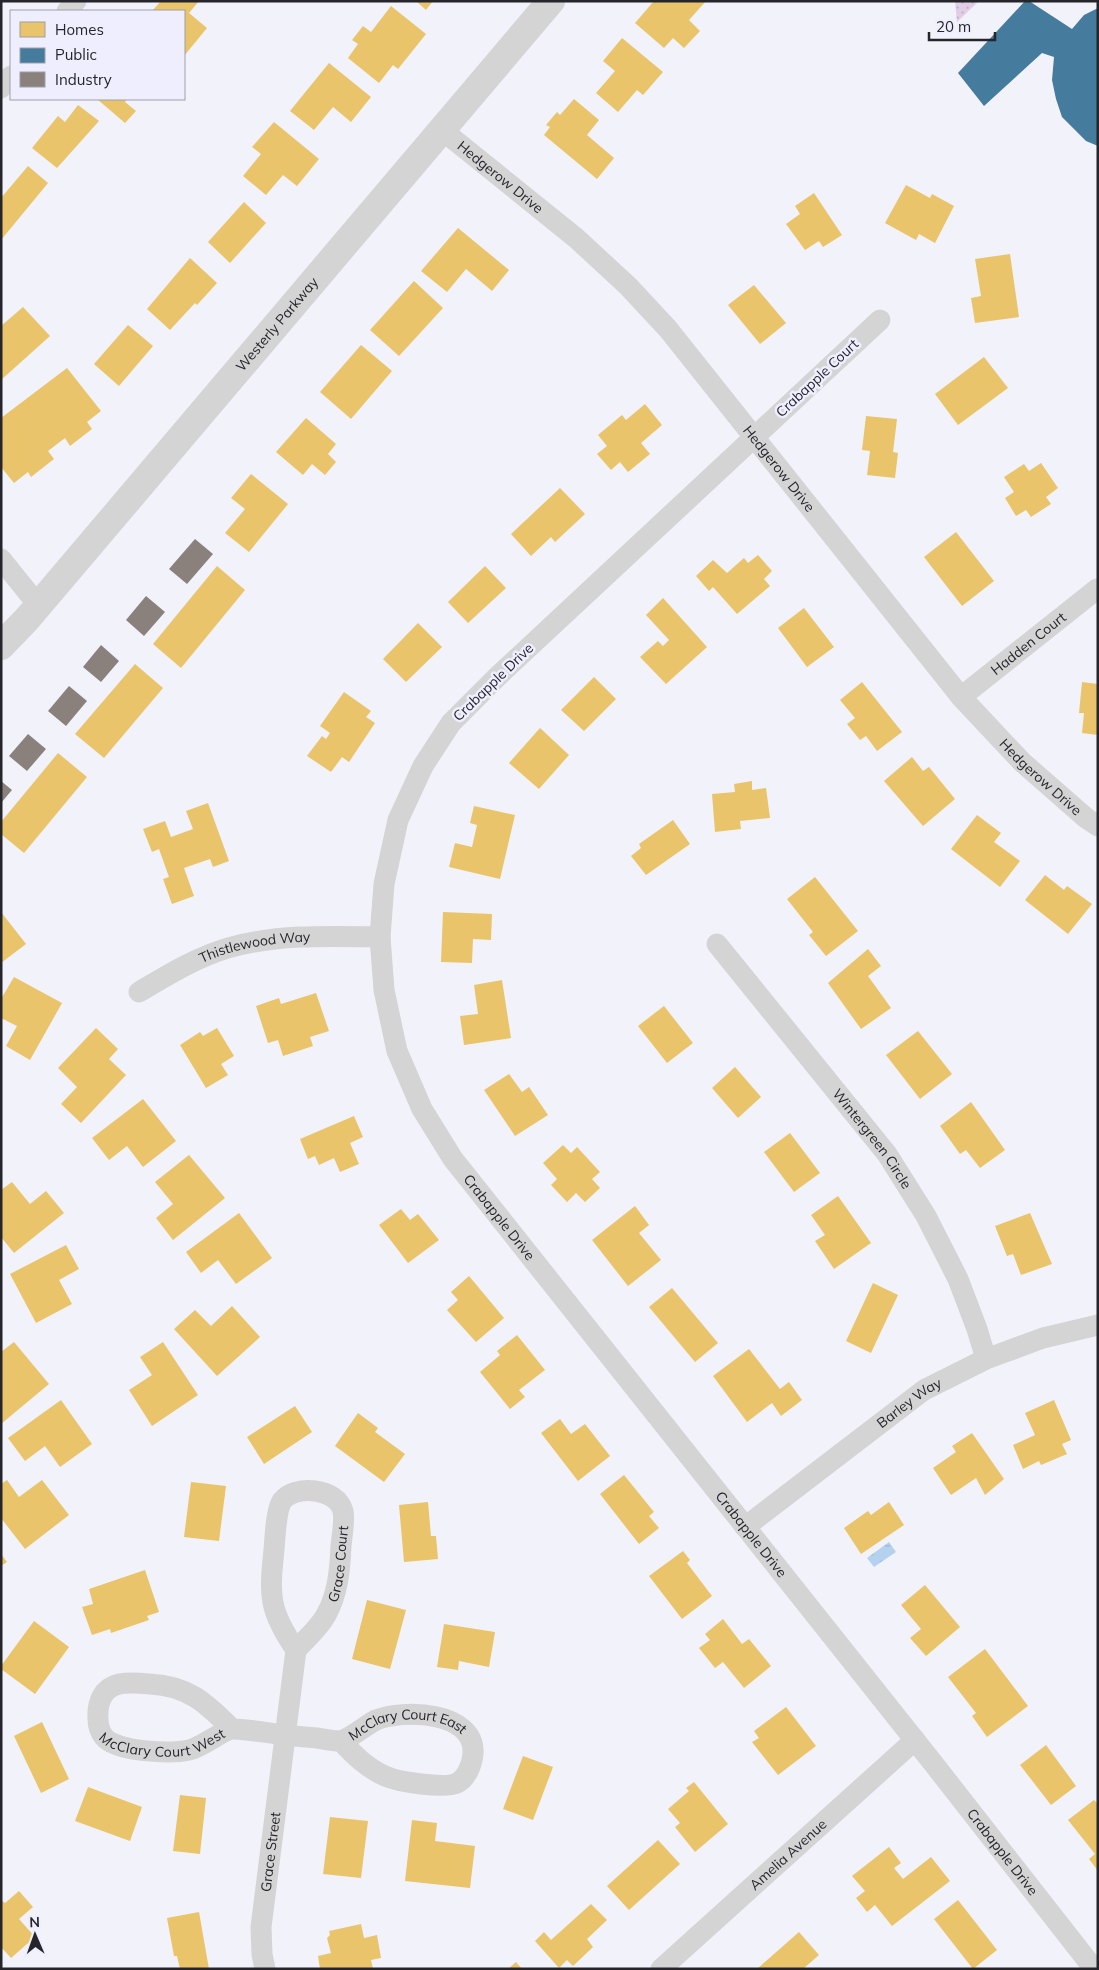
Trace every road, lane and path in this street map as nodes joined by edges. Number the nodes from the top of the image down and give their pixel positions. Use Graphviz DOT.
graph roads {
  1 [pos="551,1"];
  2 [pos="10,77"];
  3 [pos="1,88"];
  4 [pos="442,130"];
  5 [pos="880,320"];
  6 [pos="754,436"];
  7 [pos="1,559"];
  8 [pos="1097,589"];
  9 [pos="38,605"];
  10 [pos="1,646"];
  11 [pos="961,697"];
  12 [pos="1098,826"];
  13 [pos="380,936"];
  14 [pos="717,944"];
  15 [pos="140,992"];
  16 [pos="1098,1325"];
  17 [pos="986,1359"];
  18 [pos="745,1527"];
  19 [pos="296,1650"];
  20 [pos="231,1728"];
  21 [pos="286,1735"];
  22 [pos="915,1740"];
  23 [pos="341,1741"];
  24 [pos="265,1969"];
  25 [pos="661,1969"];
  26 [pos="1094,1969"];
  1 -- 4 [label="main road, Westerly Parkway"];
  2 -- 3 [label="street"];
  4 -- 6 [label="street, Hedgerow Drive"];
  4 -- 9 [label="main road, Westerly Parkway"];
  5 -- 6 [label="street, Crabapple Court"];
  6 -- 11 [label="street, Hedgerow Drive"];
  6 -- 13 [label="street, Crabapple Drive"];
  7 -- 9 [label="street"];
  8 -- 11 [label="street, Hadden Court"];
  9 -- 10 [label="main road, Westerly Parkway"];
  11 -- 12 [label="street, Hedgerow Drive"];
  13 -- 15 [label="street, Thistlewood Way"];
  13 -- 18 [label="street, Crabapple Drive"];
  14 -- 17 [label="street, Wintergreen Circle"];
  16 -- 17 [label="street, Barley Way"];
  17 -- 18 [label="street, Barley Way"];
  18 -- 22 [label="street, Crabapple Drive"];
  19 -- 19 [label="street, Grace Court"];
  19 -- 21 [label="street"];
  20 -- 20 [label="street, McClary Court West"];
  20 -- 21 [label="street, McClary Court West"];
  21 -- 23 [label="street, McClary Court East"];
  21 -- 24 [label="street, Grace Street"];
  22 -- 25 [label="street, Amelia Avenue"];
  22 -- 26 [label="street, Crabapple Drive"];
  23 -- 23 [label="street, McClary Court East"];
}
